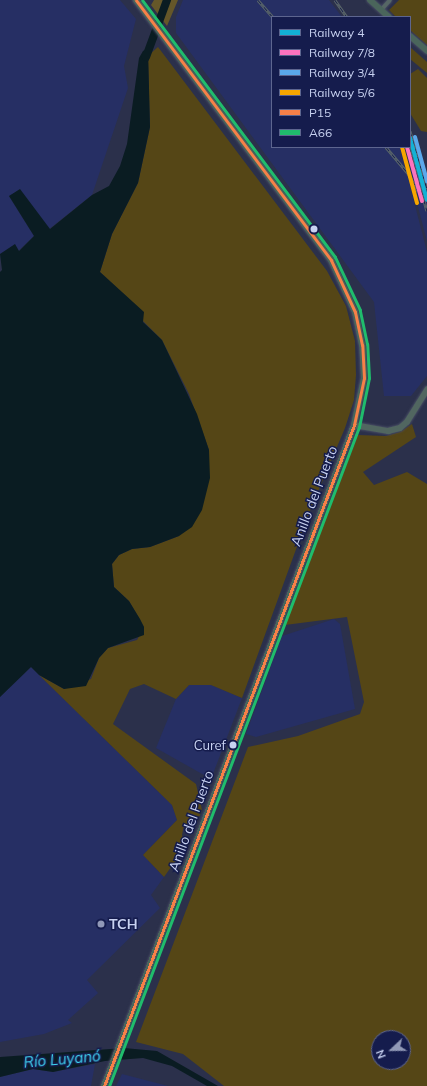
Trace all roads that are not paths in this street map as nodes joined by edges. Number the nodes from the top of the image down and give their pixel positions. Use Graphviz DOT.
graph roads {
  1 [pos="136,0"];
  2 [pos="370,0"];
  3 [pos="390,0"];
  4 [pos="381,10"];
  5 [pos="388,16"];
  6 [pos="411,37"];
  7 [pos="427,51"];
  8 [pos="427,390"];
  9 [pos="354,425"];
  10 [pos="104,1086"];
  1 -- 9 [label="main road, Anillo del Puerto"];
  2 -- 4 [label="main road"];
  3 -- 4 [label="street"];
  4 -- 5 [label="main road"];
  6 -- 7 [label="main road"];
  8 -- 9 [label="main road"];
  9 -- 10 [label="main road, Anillo del Puerto"];
}
